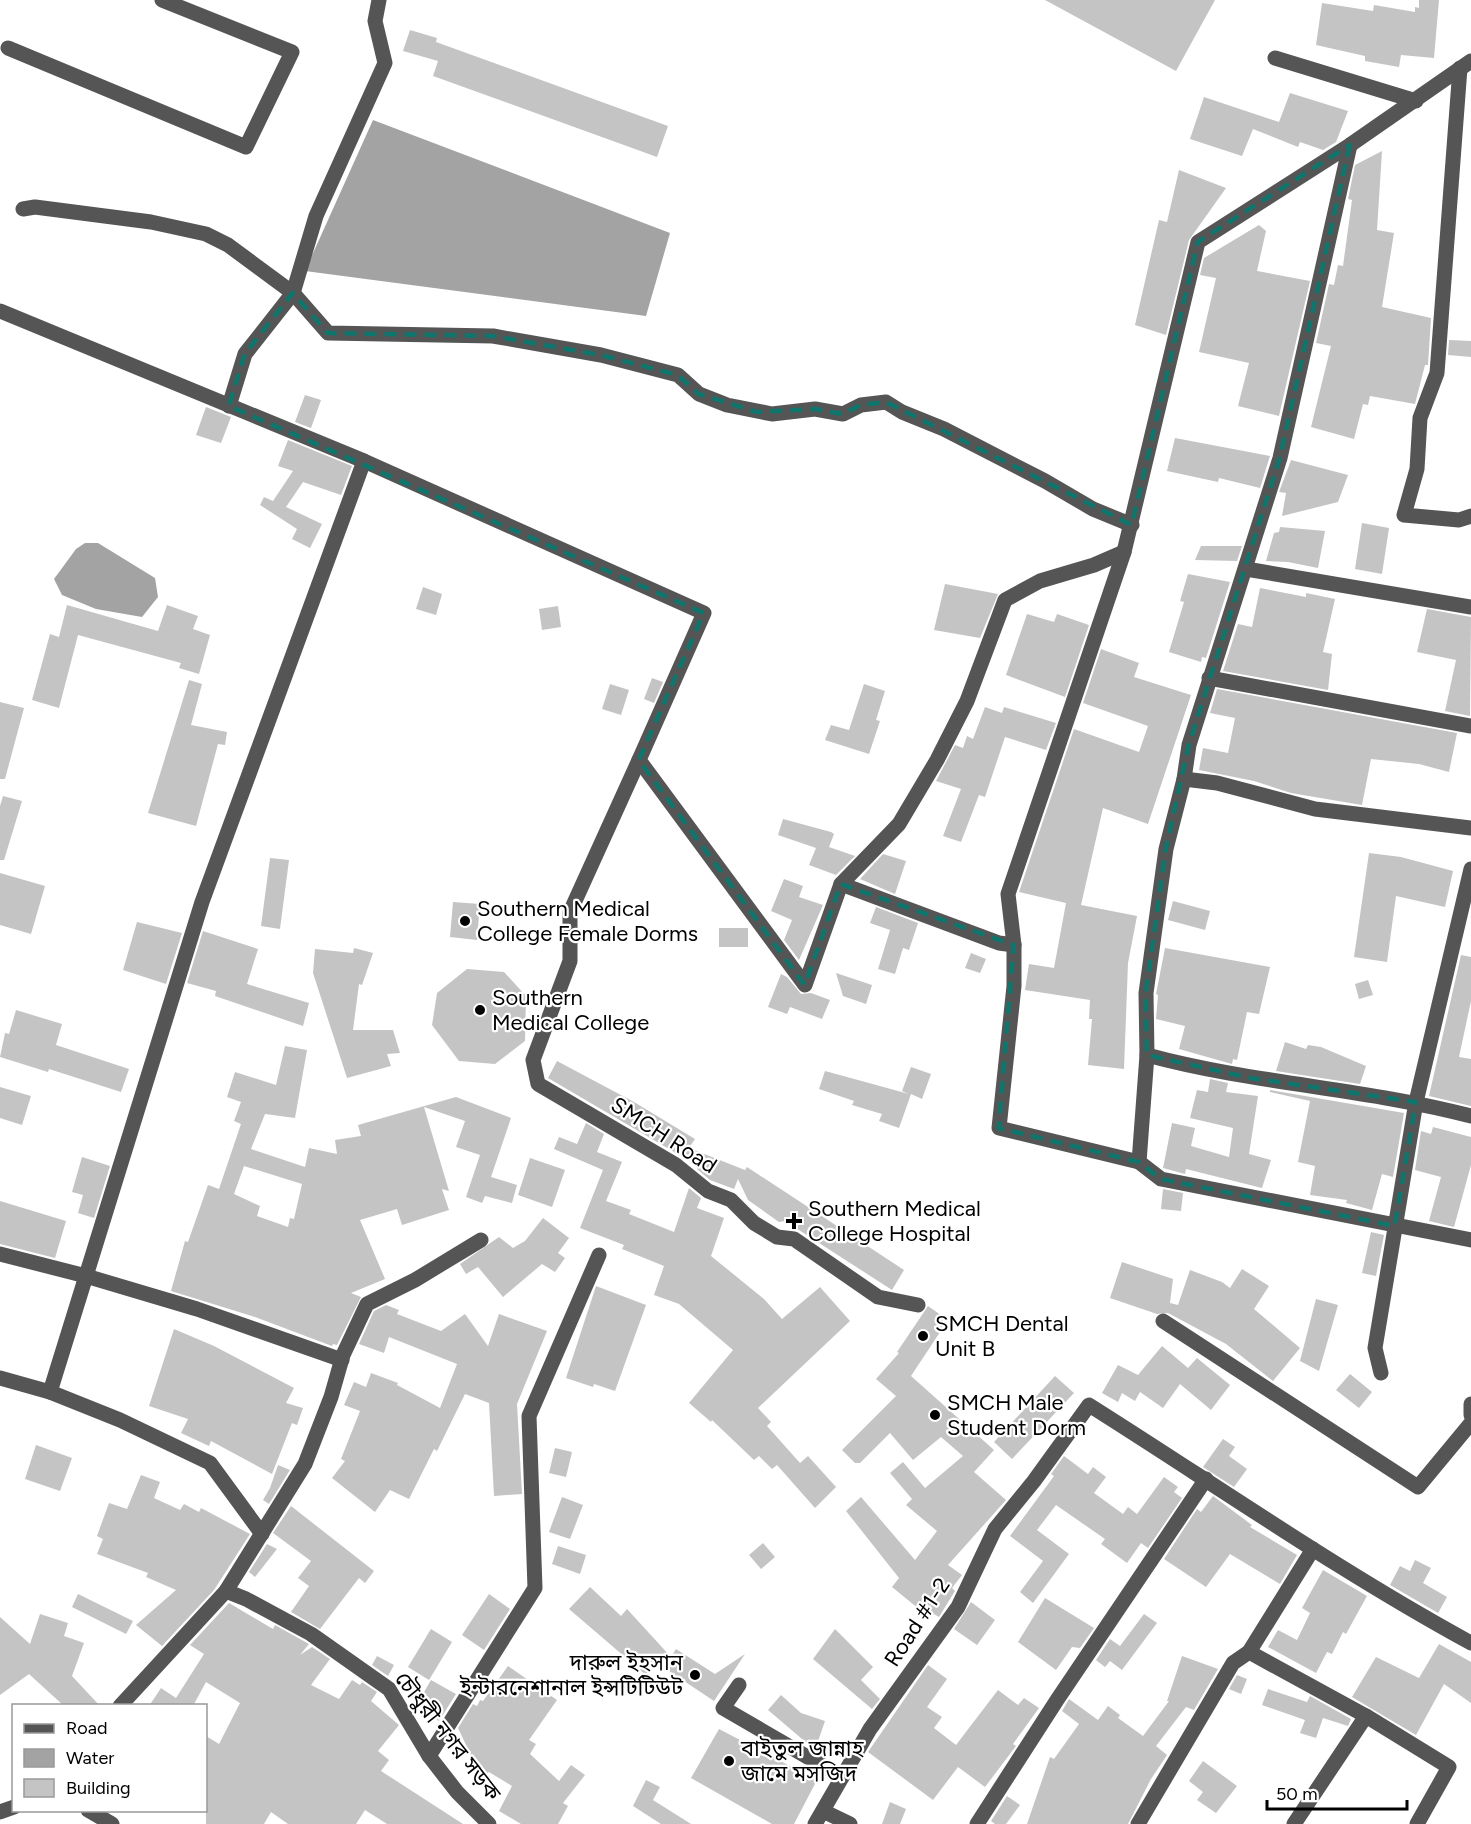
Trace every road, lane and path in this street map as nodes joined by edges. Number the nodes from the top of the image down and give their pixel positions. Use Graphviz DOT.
graph roads {
  1 [pos="162,0"];
  2 [pos="379,0"];
  3 [pos="8,48"];
  4 [pos="1275,58"];
  5 [pos="1465,65"];
  6 [pos="1416,101"];
  7 [pos="1350,145"];
  8 [pos="22,209"];
  9 [pos="293,293"];
  10 [pos="0,311"];
  11 [pos="229,406"];
  12 [pos="364,461"];
  13 [pos="1471,516"];
  14 [pos="1132,525"];
  15 [pos="1124,552"];
  16 [pos="1246,569"];
  17 [pos="1471,607"];
  18 [pos="1209,678"];
  19 [pos="1471,726"];
  20 [pos="639,760"];
  21 [pos="1184,779"];
  22 [pos="1471,828"];
  23 [pos="1471,869"];
  24 [pos="841,884"];
  25 [pos="1014,945"];
  26 [pos="1147,1055"];
  27 [pos="1416,1102"];
  28 [pos="1471,1116"];
  29 [pos="1139,1162"];
  30 [pos="1395,1226"];
  31 [pos="481,1240"];
  32 [pos="1471,1240"];
  33 [pos="0,1254"];
  34 [pos="599,1255"];
  35 [pos="86,1276"];
  36 [pos="918,1305"];
  37 [pos="1163,1321"];
  38 [pos="342,1360"];
  39 [pos="1381,1373"];
  40 [pos="0,1378"];
  41 [pos="50,1392"];
  42 [pos="1471,1404"];
  43 [pos="1471,1415"];
  44 [pos="1471,1423"];
  45 [pos="1206,1479"];
  46 [pos="262,1534"];
  47 [pos="1313,1549"];
  48 [pos="226,1592"];
  49 [pos="1471,1643"];
  50 [pos="1249,1652"];
  51 [pos="738,1685"];
  52 [pos="122,1704"];
  53 [pos="1366,1716"];
  54 [pos="429,1756"];
  55 [pos="842,1777"];
  56 [pos="91,1812"];
  57 [pos="819,1817"];
  58 [pos="112,1824"];
  59 [pos="489,1824"];
  60 [pos="850,1824"];
  61 [pos="977,1824"];
  62 [pos="1138,1824"];
  63 [pos="1294,1824"];
  64 [pos="1417,1824"];
  1 -- 3 [label="street"];
  2 -- 9 [label="street"];
  4 -- 6 [label="street"];
  5 -- 6 [label="street"];
  5 -- 13 [label="street"];
  6 -- 7 [label="street"];
  7 -- 14 [label="street"];
  7 -- 16 [label="street"];
  8 -- 9 [label="street"];
  9 -- 11 [label="street"];
  9 -- 14 [label="street"];
  10 -- 11 [label="street"];
  11 -- 12 [label="street"];
  12 -- 20 [label="street"];
  12 -- 35 [label="street"];
  14 -- 15 [label="street"];
  15 -- 24 [label="street"];
  15 -- 25 [label="street"];
  16 -- 17 [label="street"];
  16 -- 18 [label="street"];
  18 -- 19 [label="street"];
  18 -- 21 [label="street"];
  20 -- 24 [label="street"];
  20 -- 36 [label="street, SMCH Road"];
  21 -- 22 [label="street"];
  21 -- 26 [label="street"];
  23 -- 27 [label="street"];
  24 -- 25 [label="street"];
  25 -- 29 [label="street"];
  26 -- 27 [label="street"];
  26 -- 29 [label="street"];
  27 -- 28 [label="street"];
  27 -- 30 [label="street"];
  29 -- 30 [label="street"];
  30 -- 32 [label="street"];
  30 -- 39 [label="street"];
  31 -- 38 [label="street"];
  33 -- 35 [label="street"];
  34 -- 54 [label="street"];
  35 -- 38 [label="street"];
  35 -- 41 [label="street"];
  37 -- 44 [label="street"];
  38 -- 46 [label="street"];
  40 -- 41 [label="street"];
  41 -- 46 [label="street"];
  42 -- 43 [label="street"];
  45 -- 47 [label="street"];
  45 -- 55 [label="street, Road #1-2"];
  45 -- 61 [label="street"];
  46 -- 48 [label="street"];
  47 -- 49 [label="street"];
  47 -- 50 [label="street"];
  48 -- 52 [label="street"];
  48 -- 54 [label="street, চৌধুরী নগর সড়ক"];
  50 -- 53 [label="street"];
  50 -- 62 [label="street"];
  51 -- 55 [label="street"];
  53 -- 63 [label="street"];
  53 -- 64 [label="street"];
  54 -- 59 [label="street, চৌধুরী নগর সড়ক"];
  55 -- 57 [label="street, Road #1-2"];
  56 -- 58 [label="street"];
  57 -- 60 [label="street, Road #1-2"];
}
